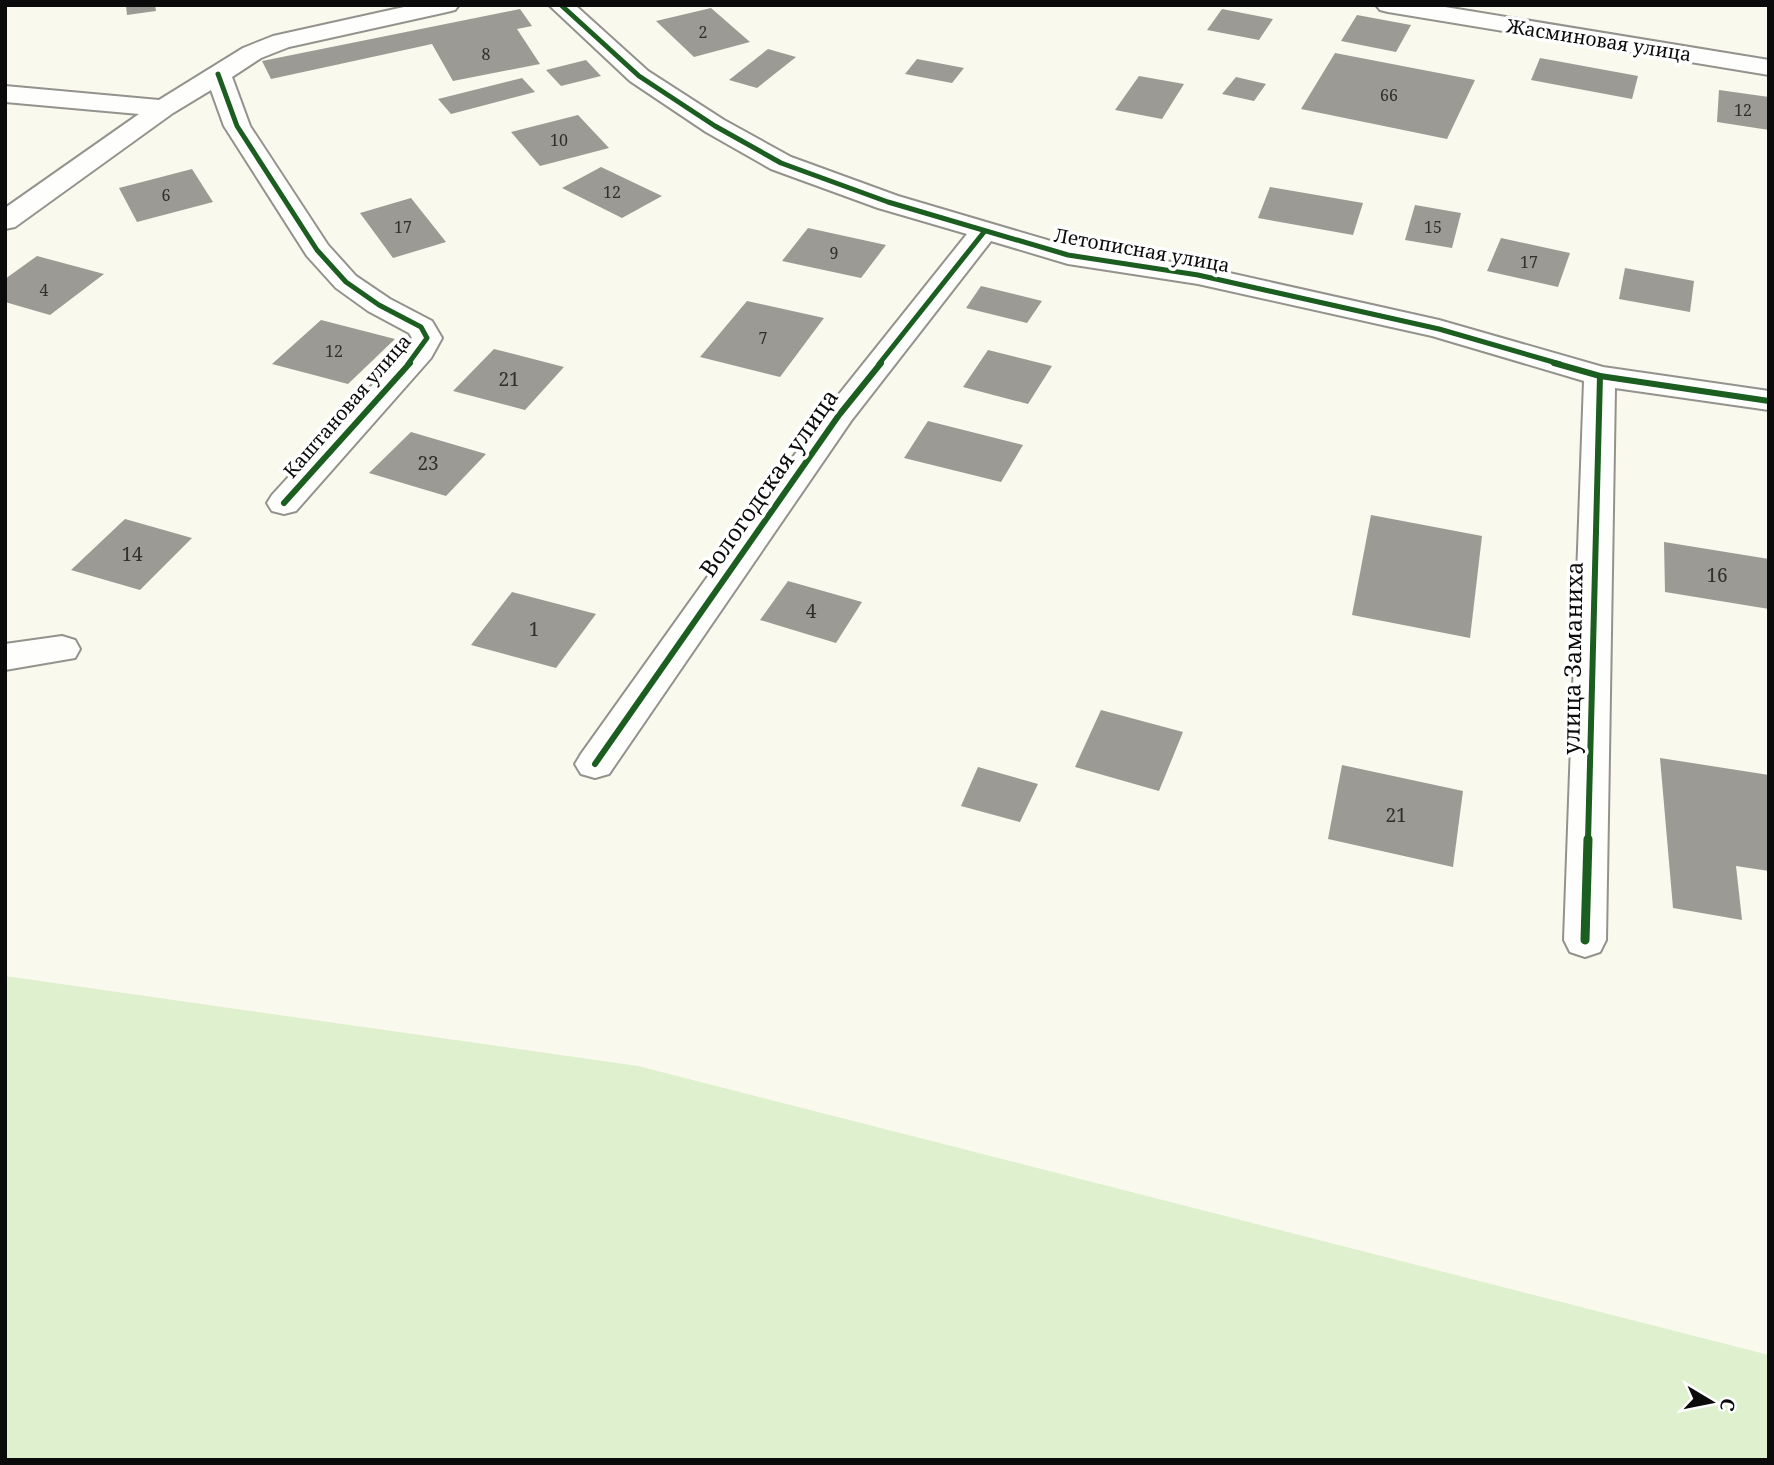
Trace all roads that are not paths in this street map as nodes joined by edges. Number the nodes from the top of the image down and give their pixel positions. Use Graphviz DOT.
graph roads {
  1 [pos="446,5"];
  2 [pos="561,5"];
  3 [pos="1388,5"];
  4 [pos="1769,68"];
  5 [pos="218,74"];
  6 [pos="5,94"];
  7 [pos="164,108"];
  8 [pos="5,221"];
  9 [pos="984,232"];
  10 [pos="1600,376"];
  11 [pos="1769,401"];
  12 [pos="284,503"];
  13 [pos="62,649"];
  14 [pos="5,657"];
  15 [pos="595,764"];
  16 [pos="1585,940"];
  1 -- 5 [label="street"];
  2 -- 9 [label="street, Летописная улица"];
  3 -- 4 [label="street, Жасминовая улица"];
  5 -- 7 [label="street"];
  5 -- 12 [label="street, Каштановая улица"];
  6 -- 7 [label="street"];
  7 -- 8 [label="street"];
  9 -- 10 [label="street, Летописная улица"];
  9 -- 15 [label="street, Вологодская улица"];
  10 -- 11 [label="street, Летописная улица"];
  10 -- 16 [label="street, улица Заманиха"];
  13 -- 14 [label="street"];
}
